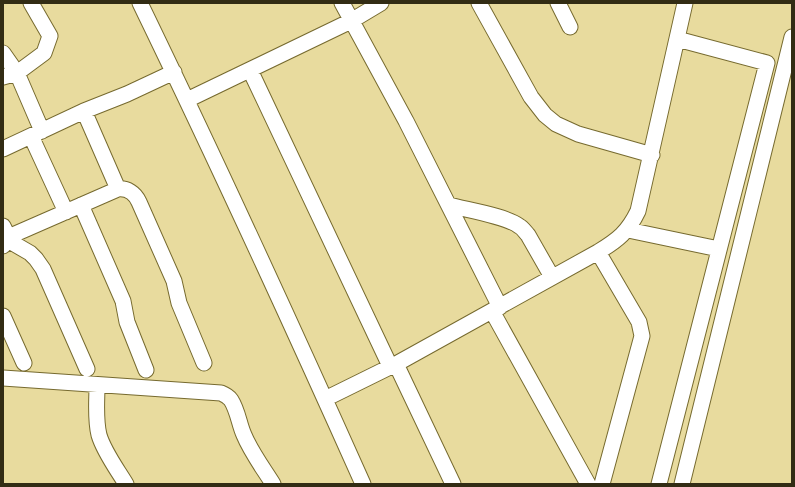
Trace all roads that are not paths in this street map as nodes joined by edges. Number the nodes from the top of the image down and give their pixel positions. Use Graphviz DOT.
graph roads {
  1 [pos="31,3"];
  2 [pos="140,3"];
  3 [pos="342,3"];
  4 [pos="381,3"];
  5 [pos="479,3"];
  6 [pos="558,3"];
  7 [pos="685,3"];
  8 [pos="351,21"];
  9 [pos="570,26"];
  10 [pos="792,37"];
  11 [pos="677,39"];
  12 [pos="3,54"];
  13 [pos="172,69"];
  14 [pos="250,70"];
  15 [pos="10,75"];
  16 [pos="187,100"];
  17 [pos="84,111"];
  18 [pos="36,133"];
  19 [pos="3,149"];
  20 [pos="652,155"];
  21 [pos="118,189"];
  22 [pos="81,205"];
  23 [pos="449,205"];
  24 [pos="66,212"];
  25 [pos="628,230"];
  26 [pos="5,237"];
  27 [pos="719,249"];
  28 [pos="598,252"];
  29 [pos="552,276"];
  30 [pos="496,309"];
  31 [pos="3,316"];
  32 [pos="24,363"];
  33 [pos="204,363"];
  34 [pos="393,365"];
  35 [pos="87,369"];
  36 [pos="146,370"];
  37 [pos="3,378"];
  38 [pos="97,385"];
  39 [pos="325,399"];
  40 [pos="357,482"];
  41 [pos="126,484"];
  42 [pos="273,484"];
  43 [pos="453,484"];
  44 [pos="588,484"];
  45 [pos="602,484"];
  46 [pos="659,484"];
  47 [pos="682,484"];
  1 -- 15 [label="street"];
  2 -- 13 [label="street"];
  3 -- 8 [label="street"];
  4 -- 8 [label="street"];
  5 -- 20 [label="street"];
  6 -- 9 [label="street"];
  7 -- 11 [label="street"];
  8 -- 14 [label="street"];
  8 -- 23 [label="street"];
  10 -- 47 [label="street"];
  11 -- 20 [label="street"];
  11 -- 27 [label="street"];
  12 -- 15 [label="street"];
  13 -- 16 [label="street"];
  13 -- 17 [label="street"];
  14 -- 16 [label="street"];
  14 -- 34 [label="street"];
  15 -- 18 [label="street"];
  16 -- 39 [label="street"];
  17 -- 18 [label="street"];
  17 -- 21 [label="street"];
  18 -- 19 [label="street"];
  18 -- 24 [label="street"];
  20 -- 25 [label="street"];
  21 -- 22 [label="street"];
  21 -- 33 [label="street"];
  22 -- 24 [label="street"];
  22 -- 36 [label="street"];
  23 -- 29 [label="street"];
  23 -- 30 [label="street"];
  24 -- 26 [label="street"];
  25 -- 27 [label="street"];
  25 -- 28 [label="street"];
  26 -- 35 [label="street"];
  27 -- 46 [label="street"];
  28 -- 29 [label="street"];
  28 -- 45 [label="street"];
  29 -- 30 [label="street"];
  30 -- 34 [label="street"];
  30 -- 44 [label="street"];
  31 -- 32 [label="street"];
  34 -- 39 [label="street"];
  34 -- 43 [label="street"];
  37 -- 38 [label="street"];
  38 -- 41 [label="street"];
  38 -- 42 [label="street"];
  39 -- 40 [label="street"];
}
